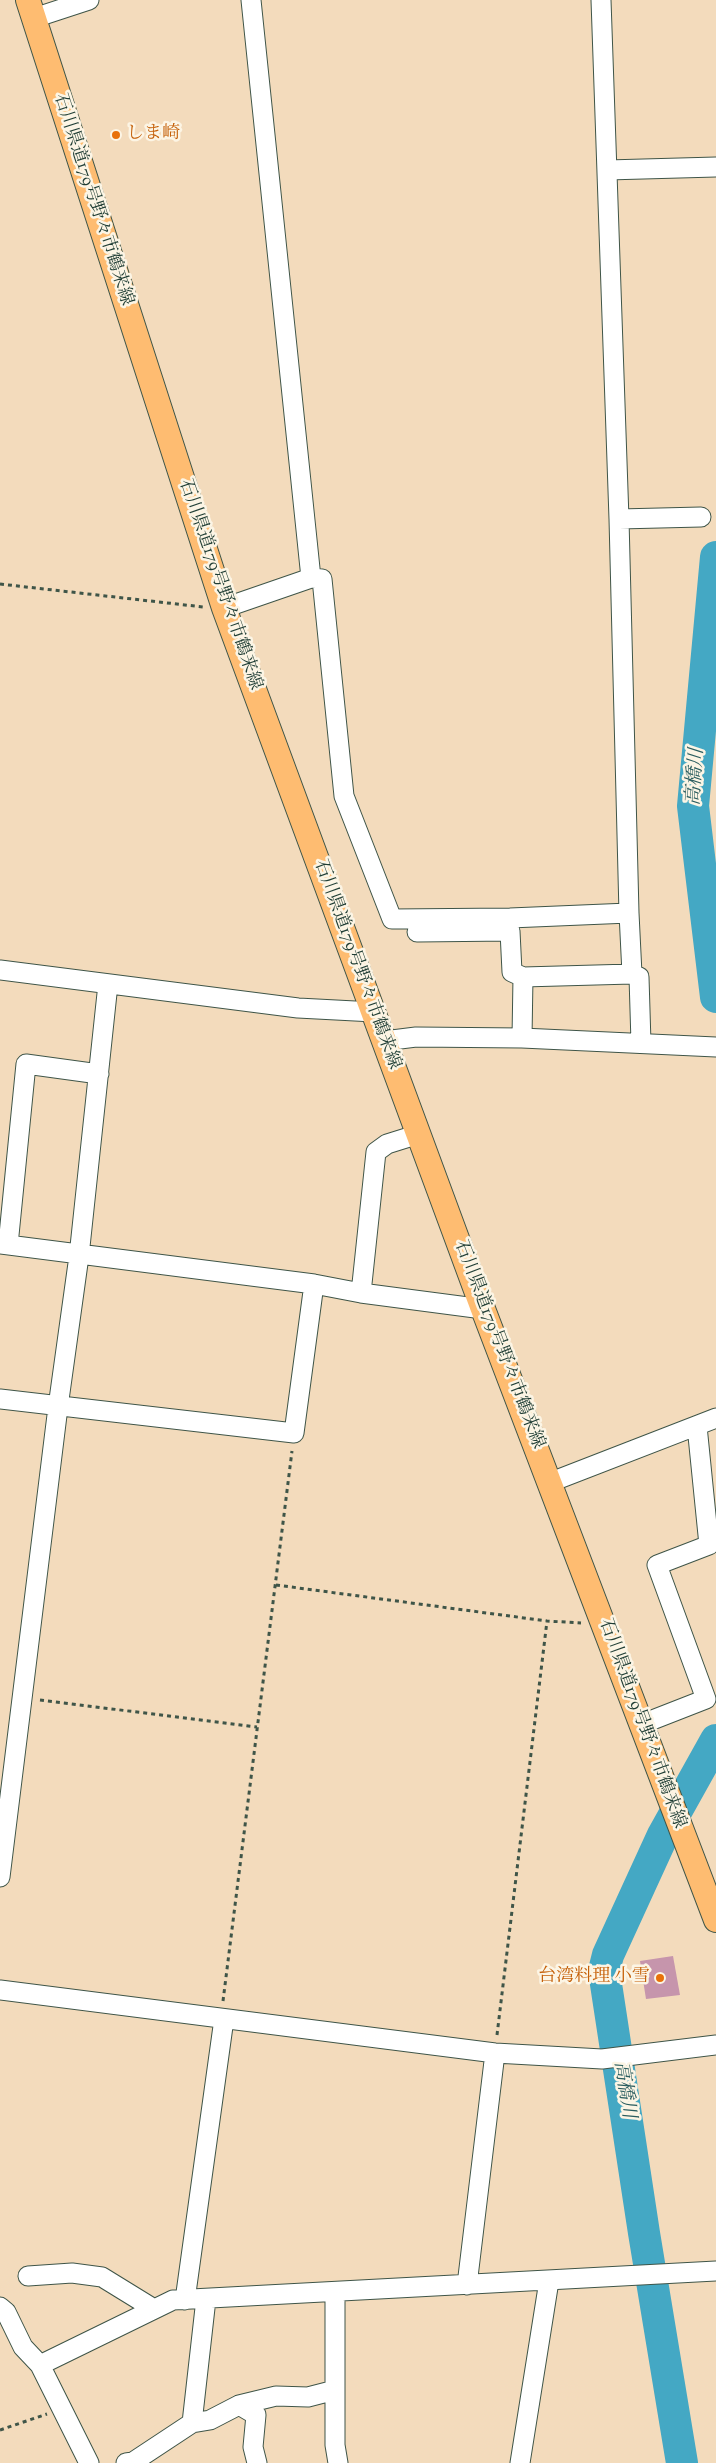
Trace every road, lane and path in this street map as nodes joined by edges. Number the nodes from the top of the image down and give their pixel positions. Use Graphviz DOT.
graph roads {
  1 [pos="90,0"];
  2 [pos="251,0"];
  3 [pos="601,0"];
  4 [pos="31,9"];
  5 [pos="716,167"];
  6 [pos="607,170"];
  7 [pos="701,516"];
  8 [pos="619,519"];
  9 [pos="311,578"];
  10 [pos="0,584"];
  11 [pos="224,608"];
  12 [pos="629,914"];
  13 [pos="417,932"];
  14 [pos="0,970"];
  15 [pos="632,974"];
  16 [pos="523,977"];
  17 [pos="108,984"];
  18 [pos="374,1012"];
  19 [pos="522,1038"];
  20 [pos="384,1041"];
  21 [pos="640,1043"];
  22 [pos="714,1047"];
  23 [pos="99,1074"];
  24 [pos="419,1134"];
  25 [pos="4,1244"];
  26 [pos="79,1256"];
  27 [pos="314,1284"];
  28 [pos="361,1293"];
  29 [pos="483,1309"];
  30 [pos="0,1399"];
  31 [pos="58,1407"];
  32 [pos="716,1418"];
  33 [pos="697,1426"];
  34 [pos="294,1433"];
  35 [pos="551,1482"];
  36 [pos="276,1585"];
  37 [pos="546,1621"];
  38 [pos="605,1625"];
  39 [pos="22,1698"];
  40 [pos="642,1724"];
  41 [pos="257,1727"];
  42 [pos="0,1877"];
  43 [pos="716,1920"];
  44 [pos="0,1990"];
  45 [pos="222,2019"];
  46 [pos="716,2045"];
  47 [pos="495,2053"];
  48 [pos="716,2270"];
  49 [pos="28,2276"];
  50 [pos="549,2281"];
  51 [pos="467,2285"];
  52 [pos="335,2292"];
  53 [pos="206,2299"];
  54 [pos="185,2300"];
  55 [pos="0,2307"];
  56 [pos="154,2309"];
  57 [pos="40,2365"];
  58 [pos="335,2390"];
  59 [pos="239,2405"];
  60 [pos="62,2409"];
  61 [pos="192,2423"];
  62 [pos="0,2430"];
  63 [pos="89,2463"];
  64 [pos="126,2463"];
  65 [pos="257,2463"];
  66 [pos="338,2463"];
  67 [pos="520,2463"];
  1 -- 4 [label="street"];
  2 -- 9 [label="street"];
  3 -- 6 [label="street"];
  4 -- 11 [label="main road, 石川県道179号野々市鶴来線"];
  5 -- 6 [label="street"];
  6 -- 8 [label="street"];
  7 -- 8 [label="street"];
  8 -- 12 [label="street"];
  9 -- 11 [label="street"];
  9 -- 12 [label="street"];
  10 -- 11 [label="path"];
  11 -- 18 [label="main road, 石川県道179号野々市鶴来線"];
  12 -- 15 [label="street"];
  13 -- 16 [label="street"];
  14 -- 17 [label="street"];
  15 -- 16 [label="street"];
  15 -- 21 [label="street"];
  16 -- 19 [label="street"];
  17 -- 18 [label="street"];
  17 -- 23 [label="street"];
  18 -- 20 [label="main road, 石川県道179号野々市鶴来線"];
  19 -- 20 [label="street"];
  19 -- 21 [label="street"];
  20 -- 24 [label="main road, 石川県道179号野々市鶴来線"];
  21 -- 22 [label="street"];
  23 -- 25 [label="street"];
  23 -- 26 [label="street"];
  24 -- 28 [label="street"];
  24 -- 29 [label="main road, 石川県道179号野々市鶴来線"];
  25 -- 26 [label="street"];
  26 -- 27 [label="street"];
  26 -- 31 [label="street"];
  27 -- 28 [label="street"];
  27 -- 34 [label="street"];
  28 -- 29 [label="street"];
  29 -- 35 [label="main road, 石川県道179号野々市鶴来線"];
  30 -- 31 [label="street"];
  31 -- 34 [label="street"];
  31 -- 39 [label="street"];
  32 -- 33 [label="street"];
  33 -- 35 [label="street"];
  33 -- 40 [label="street"];
  34 -- 36 [label="path"];
  35 -- 38 [label="main road, 石川県道179号野々市鶴来線"];
  36 -- 37 [label="path"];
  36 -- 41 [label="path"];
  37 -- 38 [label="path"];
  37 -- 47 [label="path"];
  38 -- 40 [label="main road, 石川県道179号野々市鶴来線"];
  39 -- 41 [label="path"];
  39 -- 42 [label="street"];
  40 -- 43 [label="main road, 石川県道179号野々市鶴来線"];
  41 -- 45 [label="path"];
  44 -- 45 [label="street"];
  45 -- 47 [label="street"];
  45 -- 54 [label="street"];
  46 -- 47 [label="street"];
  47 -- 51 [label="street"];
  48 -- 50 [label="street"];
  49 -- 56 [label="street"];
  50 -- 51 [label="street"];
  50 -- 67 [label="street"];
  51 -- 52 [label="street"];
  52 -- 53 [label="street"];
  52 -- 58 [label="street"];
  53 -- 54 [label="street"];
  53 -- 61 [label="street"];
  54 -- 56 [label="street"];
  55 -- 57 [label="street"];
  56 -- 57 [label="street"];
  57 -- 60 [label="street"];
  58 -- 59 [label="street"];
  58 -- 66 [label="street"];
  59 -- 61 [label="street"];
  59 -- 65 [label="street"];
  60 -- 62 [label="path"];
  60 -- 63 [label="street"];
  61 -- 64 [label="street"];
}
